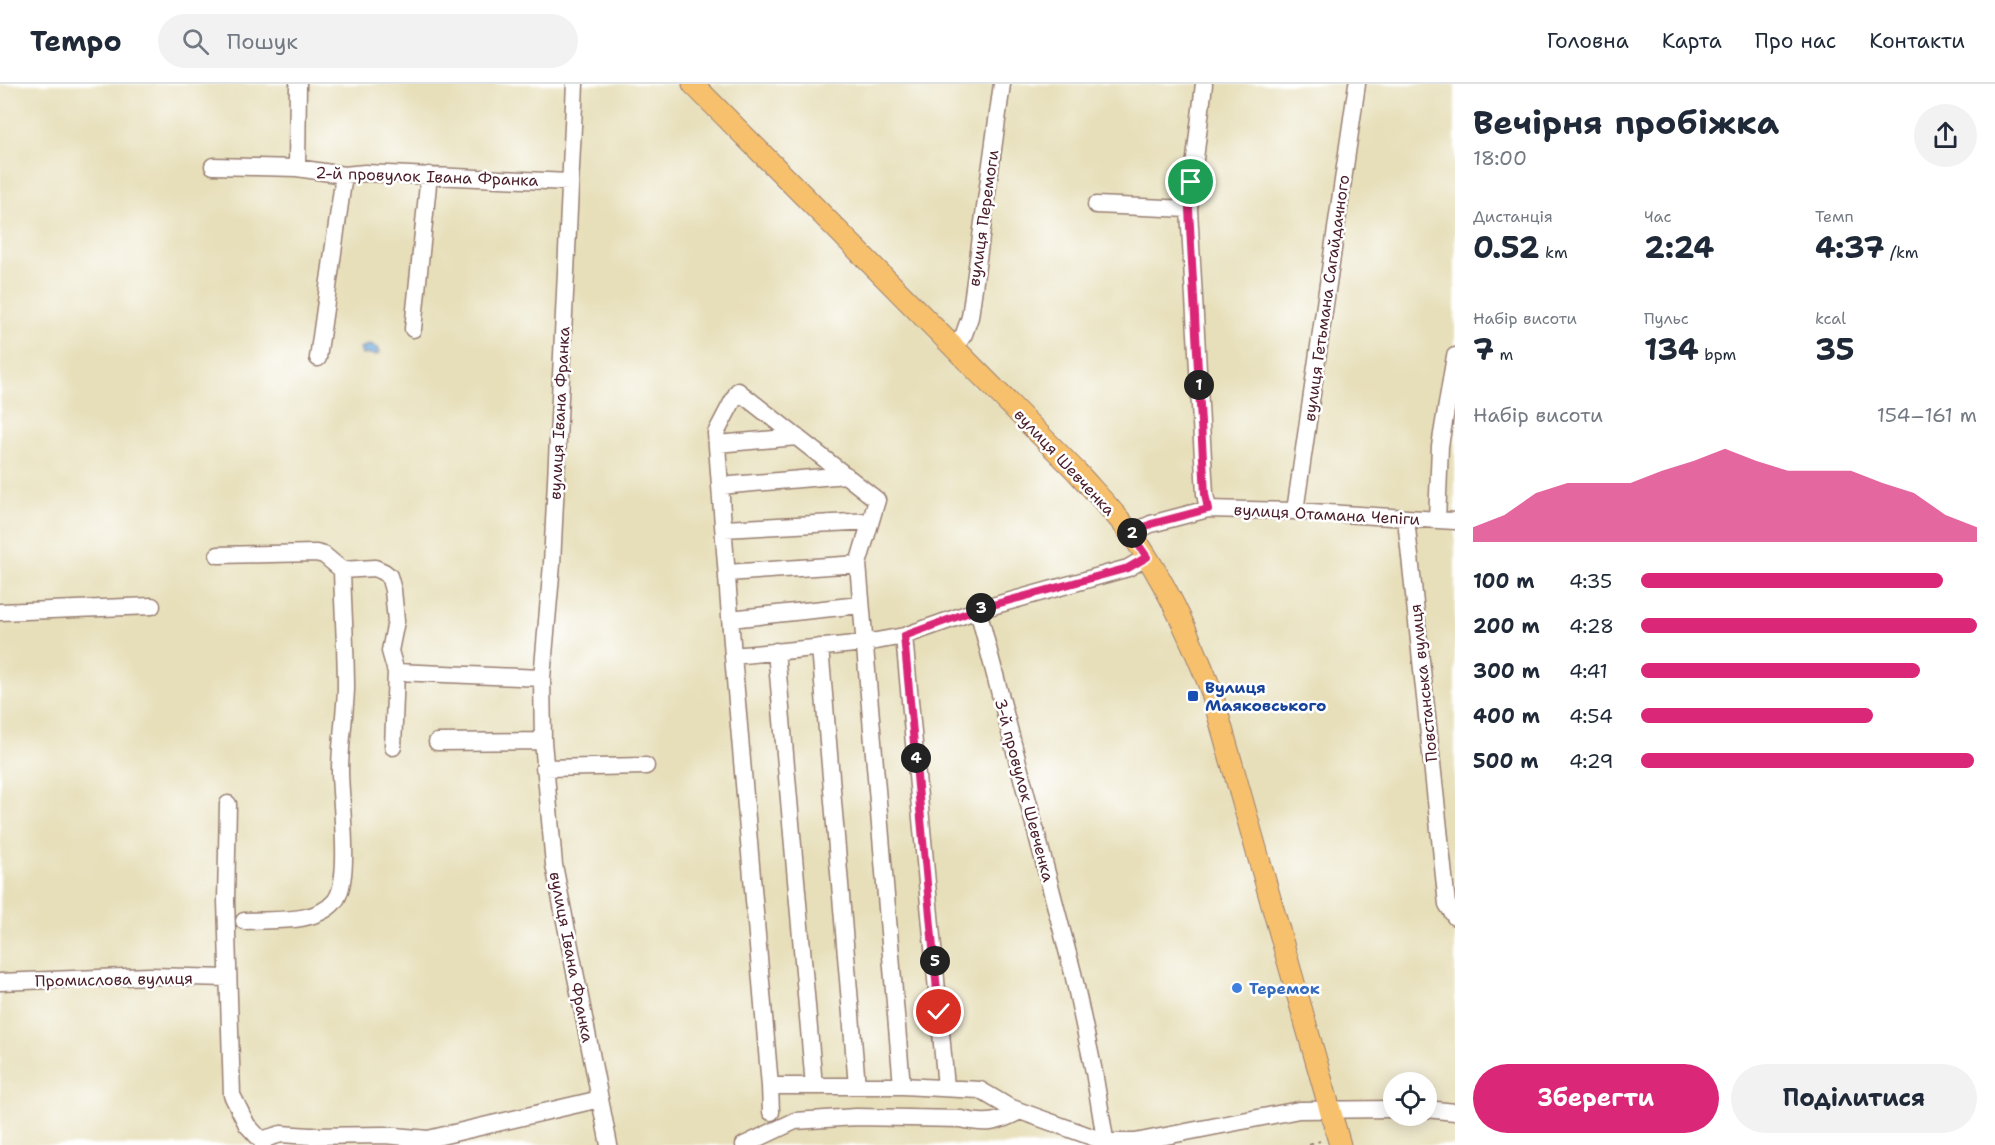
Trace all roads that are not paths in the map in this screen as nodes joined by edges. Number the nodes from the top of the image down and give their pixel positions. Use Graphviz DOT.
graph roads {
  1 [pos="298,84"];
  2 [pos="575,84"];
  3 [pos="693,84"];
  4 [pos="1002,84"];
  5 [pos="1204,84"];
  6 [pos="1357,84"];
  7 [pos="213,165"];
  8 [pos="297,168"];
  9 [pos="344,175"];
  10 [pos="429,176"];
  11 [pos="569,182"];
  12 [pos="1096,205"];
  13 [pos="1189,209"];
  14 [pos="413,329"];
  15 [pos="955,348"];
  16 [pos="1455,356"];
  17 [pos="318,358"];
  18 [pos="796,437"];
  19 [pos="717,444"];
  20 [pos="846,476"];
  21 [pos="720,486"];
  22 [pos="1208,509"];
  23 [pos="1295,511"];
  24 [pos="1406,519"];
  25 [pos="1437,520"];
  26 [pos="870,521"];
  27 [pos="1455,521"];
  28 [pos="724,529"];
  29 [pos="1131,534"];
  30 [pos="218,555"];
  31 [pos="1147,557"];
  32 [pos="858,564"];
  33 [pos="342,570"];
  34 [pos="727,573"];
  35 [pos="860,604"];
  36 [pos="152,606"];
  37 [pos="978,609"];
  38 [pos="0,612"];
  39 [pos="730,619"];
  40 [pos="904,636"];
  41 [pos="865,643"];
  42 [pos="820,647"];
  43 [pos="776,651"];
  44 [pos="733,656"];
  45 [pos="396,672"];
  46 [pos="542,678"];
  47 [pos="543,741"];
  48 [pos="437,742"];
  49 [pos="393,747"];
  50 [pos="646,766"];
  51 [pos="544,768"];
  52 [pos="228,804"];
  53 [pos="1455,917"];
  54 [pos="244,921"];
  55 [pos="228,978"];
  56 [pos="0,982"];
  57 [pos="770,1086"];
  58 [pos="814,1086"];
  59 [pos="857,1086"];
  60 [pos="902,1086"];
  61 [pos="946,1087"];
  62 [pos="600,1099"];
  63 [pos="1330,1109"];
  64 [pos="1383,1109"];
  65 [pos="1437,1110"];
  66 [pos="1020,1111"];
  67 [pos="771,1112"];
  68 [pos="1455,1112"];
  69 [pos="262,1142"];
  70 [pos="428,1142"];
  71 [pos="1333,1142"];
  72 [pos="1106,1143"];
  73 [pos="609,1145"];
  74 [pos="744,1145"];
  1 -- 8 [label="street"];
  2 -- 11 [label="street, вулиця Івана Франка"];
  3 -- 15 [label="main road, вулиця Шевченка"];
  4 -- 15 [label="street, вулиця Перемоги"];
  5 -- 13 [label="street"];
  6 -- 23 [label="street, вулиця Гетьмана Сагайдачного"];
  7 -- 8 [label="street, 2-й провулок Івана Франка"];
  8 -- 9 [label="street, 2-й провулок Івана Франка"];
  9 -- 10 [label="street, 2-й провулок Івана Франка"];
  9 -- 17 [label="street"];
  10 -- 11 [label="street, 2-й провулок Івана Франка"];
  10 -- 14 [label="street"];
  11 -- 46 [label="street, вулиця Івана Франка"];
  12 -- 13 [label="street"];
  13 -- 22 [label="street"];
  15 -- 29 [label="main road, вулиця Шевченка"];
  16 -- 25 [label="street"];
  18 -- 19 [label="street"];
  18 -- 19 [label="street"];
  18 -- 20 [label="street"];
  19 -- 21 [label="street"];
  20 -- 21 [label="street"];
  20 -- 26 [label="street"];
  21 -- 28 [label="street"];
  22 -- 23 [label="street, вулиця Отамана Чепіги"];
  22 -- 29 [label="street, вулиця Отамана Чепіги"];
  23 -- 24 [label="street, вулиця Отамана Чепіги"];
  24 -- 25 [label="street, вулиця Отамана Чепіги"];
  24 -- 53 [label="street, Повстанська вулиця"];
  25 -- 27 [label="street, вулиця Отамана Чепіги"];
  26 -- 28 [label="street"];
  26 -- 32 [label="street"];
  28 -- 34 [label="street"];
  29 -- 31 [label="main road, вулиця Шевченка"];
  30 -- 33 [label="street"];
  31 -- 37 [label="street"];
  31 -- 63 [label="main road, вулиця Шевченка"];
  32 -- 34 [label="street"];
  32 -- 35 [label="street"];
  33 -- 45 [label="street"];
  33 -- 54 [label="street"];
  34 -- 39 [label="street"];
  35 -- 39 [label="street"];
  35 -- 41 [label="street"];
  36 -- 38 [label="street"];
  37 -- 40 [label="street"];
  37 -- 72 [label="street, 3-й провулок Шевченка"];
  39 -- 44 [label="street"];
  40 -- 41 [label="street"];
  40 -- 61 [label="street"];
  41 -- 42 [label="street"];
  41 -- 60 [label="street"];
  42 -- 43 [label="street"];
  42 -- 59 [label="street"];
  43 -- 44 [label="street"];
  43 -- 58 [label="street"];
  44 -- 57 [label="street"];
  45 -- 46 [label="street"];
  45 -- 49 [label="street"];
  46 -- 47 [label="street, вулиця Івана Франка"];
  47 -- 48 [label="street"];
  47 -- 51 [label="street, вулиця Івана Франка"];
  50 -- 51 [label="street"];
  51 -- 62 [label="street, вулиця Івана Франка"];
  52 -- 55 [label="street"];
  55 -- 56 [label="street, Промислова вулиця"];
  55 -- 69 [label="street"];
  57 -- 58 [label="street"];
  57 -- 67 [label="street"];
  58 -- 59 [label="street"];
  59 -- 60 [label="street"];
  60 -- 61 [label="street"];
  61 -- 66 [label="street"];
  62 -- 70 [label="street"];
  62 -- 73 [label="street, вулиця Івана Франка"];
  63 -- 64 [label="street"];
  63 -- 71 [label="main road, вулиця Шевченка"];
  63 -- 72 [label="street"];
  65 -- 68 [label="street"];
  66 -- 72 [label="street"];
  66 -- 74 [label="street"];
  69 -- 70 [label="street"];
}
